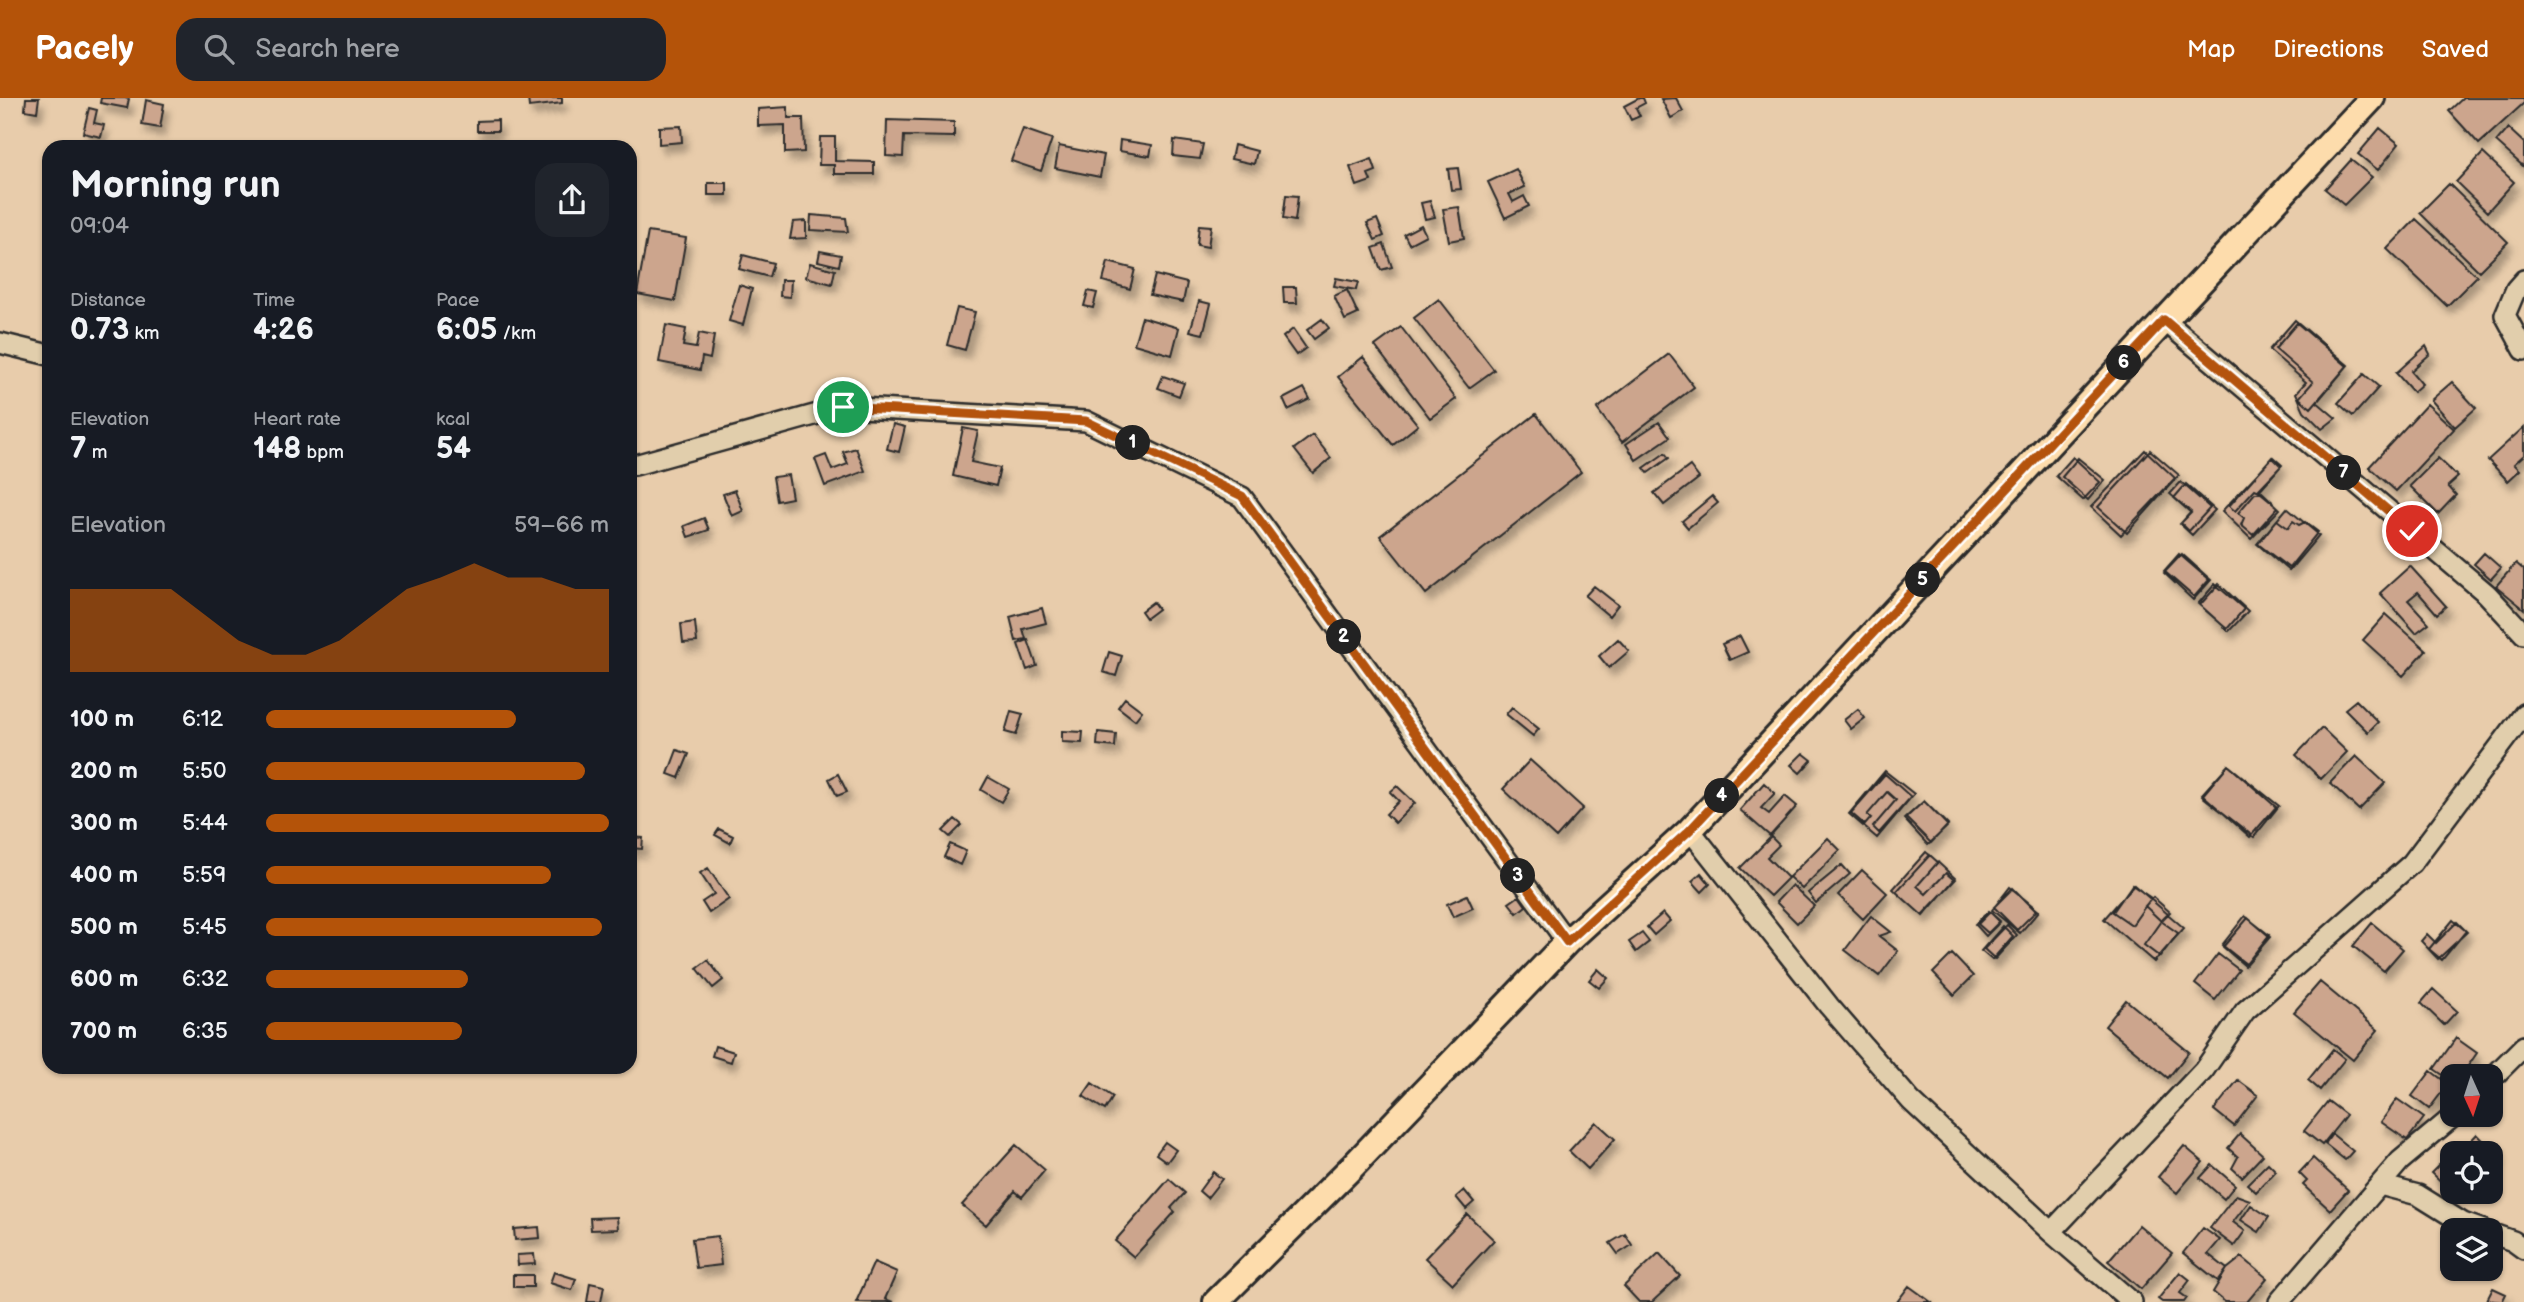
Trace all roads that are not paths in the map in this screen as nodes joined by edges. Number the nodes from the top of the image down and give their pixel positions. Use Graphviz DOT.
graph roads {
  1 [pos="2372,98"];
  2 [pos="2524,279"];
  3 [pos="2164,320"];
  4 [pos="0,343"];
  5 [pos="2524,350"];
  6 [pos="42,353"];
  7 [pos="637,464"];
  8 [pos="2524,634"];
  9 [pos="2524,715"];
  10 [pos="1690,830"];
  11 [pos="1567,942"];
  12 [pos="2524,1046"];
  13 [pos="2503,1067"];
  14 [pos="2441,1127"];
  15 [pos="2380,1185"];
  16 [pos="2455,1218"];
  17 [pos="2051,1232"];
  18 [pos="2503,1238"];
  19 [pos="2524,1249"];
  20 [pos="1216,1302"];
  21 [pos="2132,1302"];
  22 [pos="2279,1302"];
  1 -- 3 [label="main road"];
  2 -- 5 [label="street"];
  3 -- 8 [label="street"];
  3 -- 10 [label="main road"];
  4 -- 6 [label="street"];
  7 -- 11 [label="street"];
  9 -- 17 [label="street"];
  10 -- 11 [label="main road"];
  10 -- 17 [label="street"];
  11 -- 20 [label="main road"];
  12 -- 13 [label="street"];
  14 -- 15 [label="street"];
  15 -- 16 [label="street"];
  15 -- 22 [label="street"];
  17 -- 21 [label="street"];
  18 -- 19 [label="street"];
}
